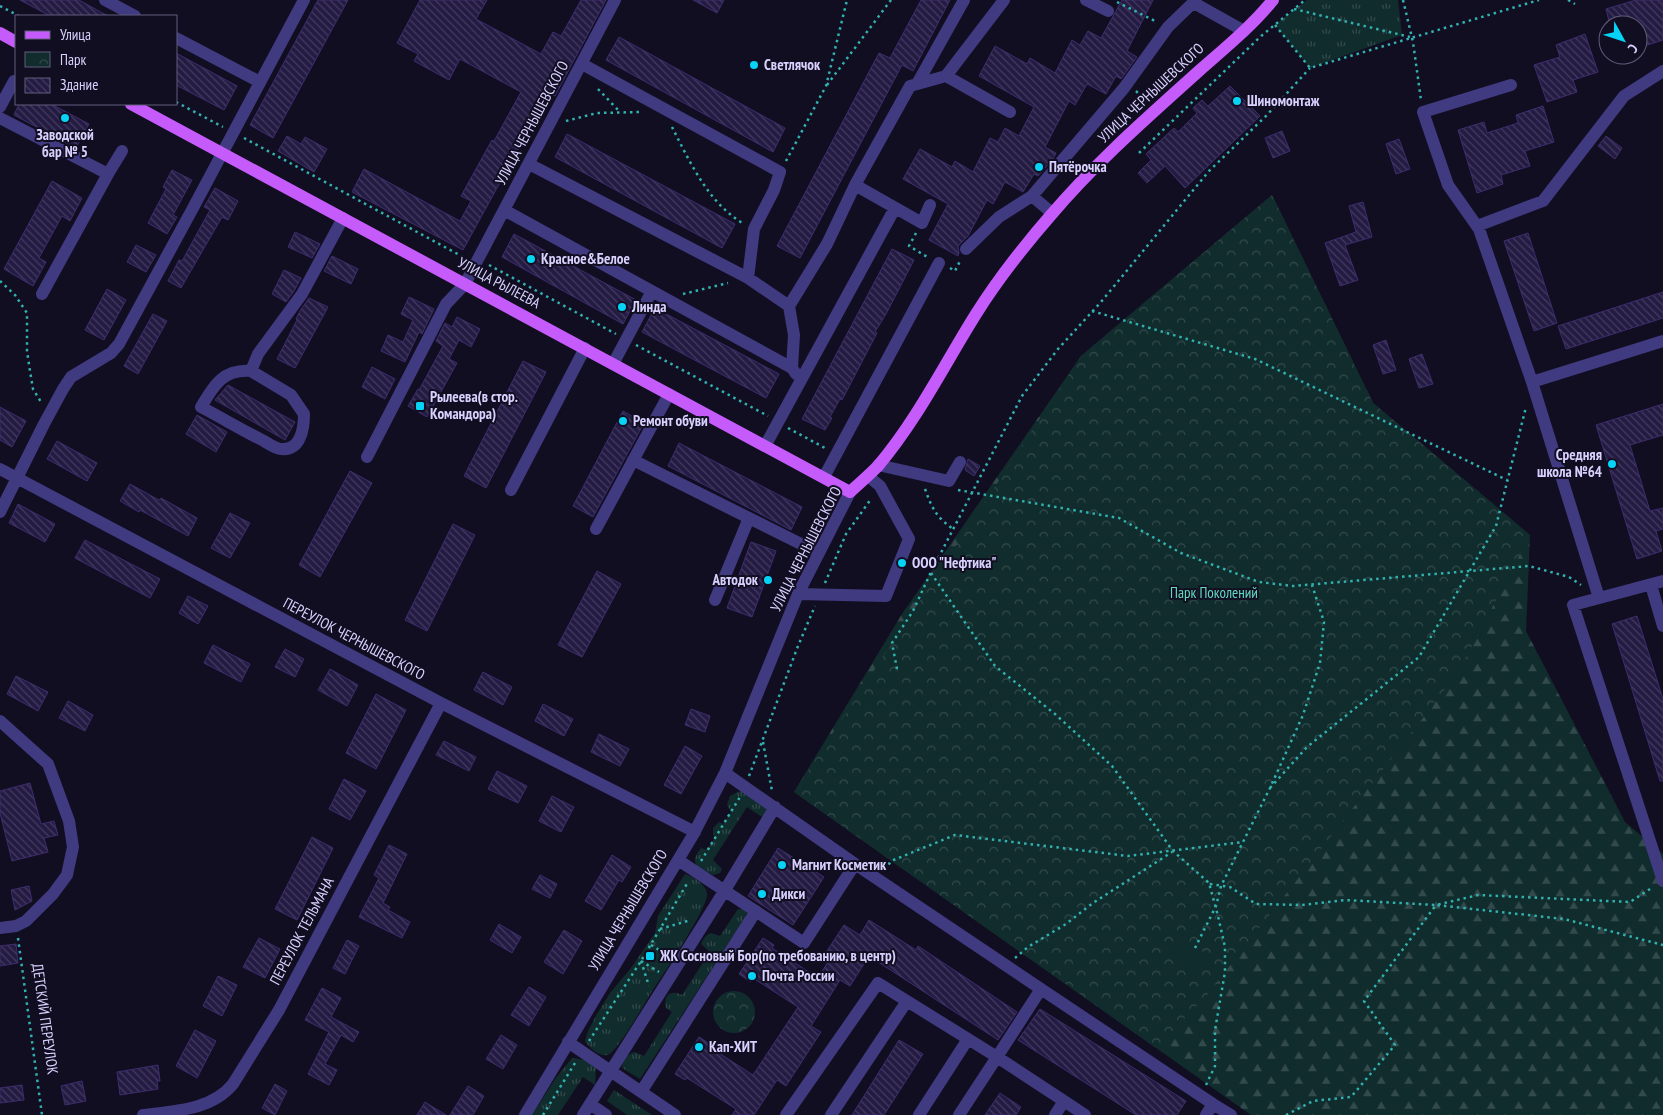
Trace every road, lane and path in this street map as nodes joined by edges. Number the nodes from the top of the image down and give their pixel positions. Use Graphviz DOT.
graph roads {
  1 [pos="104,0"];
  2 [pos="304,0"];
  3 [pos="616,0"];
  4 [pos="847,0"];
  5 [pos="892,0"];
  6 [pos="964,0"];
  7 [pos="1004,0"];
  8 [pos="1086,0"];
  9 [pos="1279,0"];
  10 [pos="1305,0"];
  11 [pos="1403,0"];
  12 [pos="1539,0"];
  13 [pos="1568,0"];
  14 [pos="1195,1"];
  15 [pos="1575,4"];
  16 [pos="1269,5"];
  17 [pos="0,6"];
  18 [pos="1111,6"];
  19 [pos="1294,9"];
  20 [pos="16,15"];
  21 [pos="133,15"];
  22 [pos="1275,25"];
  23 [pos="1168,27"];
  24 [pos="1244,31"];
  25 [pos="0,33"];
  26 [pos="1412,37"];
  27 [pos="178,39"];
  28 [pos="15,41"];
  29 [pos="582,64"];
  30 [pos="1310,68"];
  31 [pos="1663,71"];
  32 [pos="946,76"];
  33 [pos="14,81"];
  34 [pos="260,82"];
  35 [pos="593,83"];
  36 [pos="917,84"];
  37 [pos="1511,85"];
  38 [pos="826,86"];
  39 [pos="178,103"];
  40 [pos="133,105"];
  41 [pos="0,107"];
  42 [pos="621,112"];
  43 [pos="645,112"];
  44 [pos="1010,112"];
  45 [pos="1423,112"];
  46 [pos="569,113"];
  47 [pos="0,118"];
  48 [pos="1165,122"];
  49 [pos="670,123"];
  50 [pos="1169,126"];
  51 [pos="233,132"];
  52 [pos="122,151"];
  53 [pos="223,153"];
  54 [pos="1139,153"];
  55 [pos="529,164"];
  56 [pos="780,172"];
  57 [pos="108,174"];
  58 [pos="855,186"];
  59 [pos="1032,196"];
  60 [pos="930,205"];
  61 [pos="895,208"];
  62 [pos="504,210"];
  63 [pos="1052,213"];
  64 [pos="343,218"];
  65 [pos="922,223"];
  66 [pos="1477,226"];
  67 [pos="754,229"];
  68 [pos="966,249"];
  69 [pos="477,261"];
  70 [pos="939,263"];
  71 [pos="748,278"];
  72 [pos="0,281"];
  73 [pos="465,284"];
  74 [pos="652,291"];
  75 [pos="42,294"];
  76 [pos="664,298"];
  77 [pos="790,306"];
  78 [pos="1092,311"];
  79 [pos="626,340"];
  80 [pos="1663,341"];
  81 [pos="585,348"];
  82 [pos="613,364"];
  83 [pos="792,368"];
  84 [pos="251,371"];
  85 [pos="801,380"];
  86 [pos="1532,382"];
  87 [pos="669,394"];
  88 [pos="50,414"];
  89 [pos="778,422"];
  90 [pos="765,446"];
  91 [pos="836,454"];
  92 [pos="367,457"];
  93 [pos="633,460"];
  94 [pos="960,462"];
  95 [pos="878,465"];
  96 [pos="0,469"];
  97 [pos="868,476"];
  98 [pos="824,477"];
  99 [pos="18,478"];
  100 [pos="1507,480"];
  101 [pos="923,484"];
  102 [pos="956,489"];
  103 [pos="511,490"];
  104 [pos="850,492"];
  105 [pos="973,492"];
  106 [pos="0,512"];
  107 [pos="750,518"];
  108 [pos="596,529"];
  109 [pos="953,529"];
  110 [pos="819,553"];
  111 [pos="1470,570"];
  112 [pos="931,572"];
  113 [pos="1657,583"];
  114 [pos="1312,585"];
  115 [pos="798,594"];
  116 [pos="1599,598"];
  117 [pos="715,600"];
  118 [pos="1663,626"];
  119 [pos="897,669"];
  120 [pos="441,703"];
  121 [pos="0,721"];
  122 [pos="763,741"];
  123 [pos="725,774"];
  124 [pos="1270,788"];
  125 [pos="775,807"];
  126 [pos="695,832"];
  127 [pos="1243,842"];
  128 [pos="1173,851"];
  129 [pos="678,860"];
  130 [pos="855,864"];
  131 [pos="878,879"];
  132 [pos="1663,881"];
  133 [pos="1209,883"];
  134 [pos="1222,886"];
  135 [pos="725,890"];
  136 [pos="1436,905"];
  137 [pos="1216,906"];
  138 [pos="756,911"];
  139 [pos="709,914"];
  140 [pos="16,926"];
  141 [pos="0,928"];
  142 [pos="660,929"];
  143 [pos="651,945"];
  144 [pos="1663,946"];
  145 [pos="1195,948"];
  146 [pos="679,962"];
  147 [pos="1007,966"];
  148 [pos="669,978"];
  149 [pos="1041,989"];
  150 [pos="907,1001"];
  151 [pos="654,1002"];
  152 [pos="968,1039"];
  153 [pos="568,1042"];
  154 [pos="997,1057"];
  155 [pos="610,1071"];
  156 [pos="641,1092"];
  157 [pos="1200,1096"];
  158 [pos="1064,1101"];
  159 [pos="1213,1104"];
  160 [pos="586,1110"];
  161 [pos="191,1113"];
  162 [pos="42,1115"];
  163 [pos="143,1115"];
  164 [pos="525,1115"];
  165 [pos="606,1115"];
  166 [pos="675,1115"];
  167 [pos="786,1115"];
  168 [pos="831,1115"];
  169 [pos="919,1115"];
  170 [pos="960,1115"];
  171 [pos="1055,1115"];
  172 [pos="1085,1115"];
  173 [pos="1206,1115"];
  174 [pos="1231,1115"];
  175 [pos="1286,1115"];
  1 -- 21 [label="street"];
  2 -- 34 [label="street"];
  3 -- 29 [label="street, УЛИЦА ЧЕРНЫШЕВСКОГО"];
  4 -- 38 [label="path"];
  5 -- 38 [label="path"];
  6 -- 36 [label="street"];
  7 -- 32 [label="street"];
  8 -- 18 [label="street"];
  9 -- 16 [label="main road, УЛИЦА ЧЕРНЫШЕВСКОГО"];
  10 -- 19 [label="path"];
  11 -- 26 [label="path"];
  12 -- 26 [label="path"];
  13 -- 15 [label="path"];
  14 -- 23 [label="street"];
  14 -- 24 [label="street"];
  16 -- 24 [label="main road, УЛИЦА ЧЕРНЫШЕВСКОГО"];
  17 -- 20 [label="path"];
  18 -- 23 [label="path"];
  19 -- 22 [label="path"];
  19 -- 26 [label="path"];
  22 -- 30 [label="path"];
  22 -- 50 [label="path"];
  23 -- 59 [label="street"];
  24 -- 63 [label="main road, УЛИЦА ЧЕРНЫШЕВСКОГО"];
  25 -- 28 [label="main road"];
  26 -- 30 [label="path"];
  26 -- 45 [label="path"];
  27 -- 34 [label="street"];
  29 -- 55 [label="street, УЛИЦА ЧЕРНЫШЕВСКОГО"];
  29 -- 56 [label="street"];
  30 -- 78 [label="path"];
  31 -- 66 [label="street"];
  32 -- 36 [label="street"];
  32 -- 44 [label="street"];
  33 -- 41 [label="street"];
  34 -- 51 [label="street"];
  35 -- 42 [label="path"];
  36 -- 58 [label="street"];
  37 -- 45 [label="street"];
  38 -- 56 [label="path"];
  39 -- 51 [label="path"];
  40 -- 53 [label="main road, УЛИЦА РЫЛЕЕВА"];
  42 -- 43 [label="path"];
  42 -- 46 [label="path"];
  45 -- 66 [label="street"];
  47 -- 57 [label="street"];
  48 -- 50 [label="path"];
  49 -- 67 [label="path"];
  50 -- 54 [label="path"];
  51 -- 53 [label="street"];
  51 -- 69 [label="path"];
  52 -- 57 [label="street"];
  53 -- 64 [label="main road, УЛИЦА РЫЛЕЕВА"];
  53 -- 88 [label="street"];
  55 -- 62 [label="street, УЛИЦА ЧЕРНЫШЕВСКОГО"];
  55 -- 71 [label="street"];
  56 -- 67 [label="street"];
  57 -- 75 [label="street"];
  58 -- 61 [label="street"];
  58 -- 77 [label="street"];
  59 -- 63 [label="street"];
  59 -- 68 [label="street"];
  60 -- 65 [label="street"];
  61 -- 65 [label="street"];
  61 -- 85 [label="street"];
  62 -- 69 [label="street, УЛИЦА ЧЕРНЫШЕВСКОГО"];
  62 -- 74 [label="street"];
  63 -- 95 [label="main road, УЛИЦА ЧЕРНЫШЕВСКОГО"];
  64 -- 73 [label="main road, УЛИЦА РЫЛЕЕВА"];
  64 -- 84 [label="street"];
  65 -- 70 [label="path"];
  66 -- 86 [label="street"];
  67 -- 71 [label="street"];
  68 -- 70 [label="path"];
  69 -- 73 [label="street, УЛИЦА ЧЕРНЫШЕВСКОГО"];
  69 -- 79 [label="path"];
  70 -- 91 [label="street"];
  71 -- 76 [label="path"];
  71 -- 77 [label="street"];
  72 -- 88 [label="path"];
  73 -- 81 [label="main road, УЛИЦА РЫЛЕЕВА"];
  73 -- 92 [label="street, УЛИЦА ЧЕРНЫШЕВСКОГО"];
  74 -- 76 [label="street"];
  74 -- 79 [label="street"];
  76 -- 83 [label="street"];
  77 -- 83 [label="street"];
  78 -- 100 [label="path"];
  78 -- 105 [label="path"];
  79 -- 82 [label="street"];
  79 -- 89 [label="path"];
  80 -- 86 [label="street"];
  81 -- 82 [label="main road, УЛИЦА РЫЛЕЕВА"];
  81 -- 103 [label="street"];
  82 -- 87 [label="main road, УЛИЦА РЫЛЕЕВА"];
  83 -- 85 [label="street"];
  84 -- 84 [label="street"];
  85 -- 89 [label="street"];
  86 -- 100 [label="path"];
  86 -- 116 [label="street"];
  87 -- 90 [label="main road, УЛИЦА РЫЛЕЕВА"];
  87 -- 93 [label="street"];
  88 -- 99 [label="street"];
  89 -- 90 [label="street"];
  89 -- 91 [label="path"];
  90 -- 98 [label="main road, УЛИЦА РЫЛЕЕВА"];
  91 -- 98 [label="street"];
  93 -- 107 [label="street"];
  93 -- 108 [label="street"];
  94 -- 95 [label="street"];
  95 -- 97 [label="main road, УЛИЦА ЧЕРНЫШЕВСКОГО"];
  96 -- 99 [label="street, ПЕРЕУЛОК ЧЕРНЫШЕВСКОГО"];
  97 -- 104 [label="main road, УЛИЦА ЧЕРНЫШЕВСКОГО"];
  97 -- 115 [label="street"];
  98 -- 104 [label="main road, УЛИЦА РЫЛЕЕВА"];
  99 -- 106 [label="street"];
  99 -- 120 [label="street, ПЕРЕУЛОК ЧЕРНЫШЕВСКОГО"];
  100 -- 111 [label="path"];
  101 -- 109 [label="path"];
  102 -- 105 [label="path"];
  104 -- 110 [label="street, УЛИЦА ЧЕРНЫШЕВСКОГО"];
  105 -- 109 [label="path"];
  105 -- 114 [label="path"];
  107 -- 110 [label="street"];
  107 -- 117 [label="street"];
  109 -- 112 [label="path"];
  110 -- 115 [label="street, УЛИЦА ЧЕРНЫШЕВСКОГО"];
  111 -- 114 [label="path"];
  111 -- 116 [label="path"];
  111 -- 124 [label="path"];
  112 -- 119 [label="path"];
  112 -- 128 [label="path"];
  113 -- 116 [label="street"];
  113 -- 118 [label="street"];
  114 -- 124 [label="path"];
  115 -- 123 [label="street, УЛИЦА ЧЕРНЫШЕВСКОГО"];
  116 -- 132 [label="street"];
  120 -- 126 [label="street, ПЕРЕУЛОК ЧЕРНЫШЕВСКОГО"];
  120 -- 161 [label="street, ПЕРЕУЛОК ТЕЛЬМАНА"];
  121 -- 140 [label="street"];
  122 -- 125 [label="path"];
  123 -- 125 [label="street"];
  123 -- 126 [label="street, УЛИЦА ЧЕРНЫШЕВСКОГО"];
  124 -- 127 [label="path"];
  125 -- 130 [label="street"];
  125 -- 135 [label="street"];
  126 -- 129 [label="street, УЛИЦА ЧЕРНЫШЕВСКОГО"];
  127 -- 128 [label="path"];
  127 -- 134 [label="path"];
  128 -- 131 [label="path"];
  128 -- 133 [label="path"];
  128 -- 147 [label="path"];
  129 -- 135 [label="street"];
  129 -- 153 [label="street, УЛИЦА ЧЕРНЫШЕВСКОГО"];
  130 -- 131 [label="street"];
  130 -- 138 [label="street"];
  131 -- 147 [label="street"];
  132 -- 136 [label="path"];
  133 -- 134 [label="path"];
  133 -- 137 [label="path"];
  134 -- 136 [label="path"];
  134 -- 137 [label="path"];
  135 -- 138 [label="street"];
  135 -- 139 [label="street"];
  136 -- 144 [label="path"];
  136 -- 175 [label="path"];
  137 -- 145 [label="path"];
  137 -- 157 [label="path"];
  138 -- 156 [label="street"];
  139 -- 142 [label="path"];
  139 -- 146 [label="street"];
  140 -- 141 [label="street"];
  140 -- 162 [label="path, ДЕТСКИЙ ПЕРЕУЛОК"];
  143 -- 146 [label="path"];
  146 -- 148 [label="street"];
  147 -- 149 [label="street"];
  148 -- 151 [label="street"];
  148 -- 151 [label="path"];
  149 -- 154 [label="street"];
  149 -- 157 [label="street"];
  150 -- 152 [label="street"];
  150 -- 167 [label="street"];
  150 -- 168 [label="street"];
  151 -- 155 [label="street"];
  152 -- 154 [label="street"];
  152 -- 169 [label="street"];
  153 -- 155 [label="street"];
  153 -- 164 [label="street, УЛИЦА ЧЕРНЫШЕВСКОГО"];
  154 -- 158 [label="street"];
  154 -- 170 [label="street"];
  155 -- 156 [label="street"];
  155 -- 160 [label="street"];
  156 -- 166 [label="street"];
  157 -- 159 [label="street"];
  158 -- 171 [label="street"];
  158 -- 172 [label="street"];
  159 -- 173 [label="street"];
  159 -- 174 [label="street"];
  160 -- 165 [label="street"];
  161 -- 163 [label="street, ПЕРЕУЛОК ТЕЛЬМАНА"];
}
